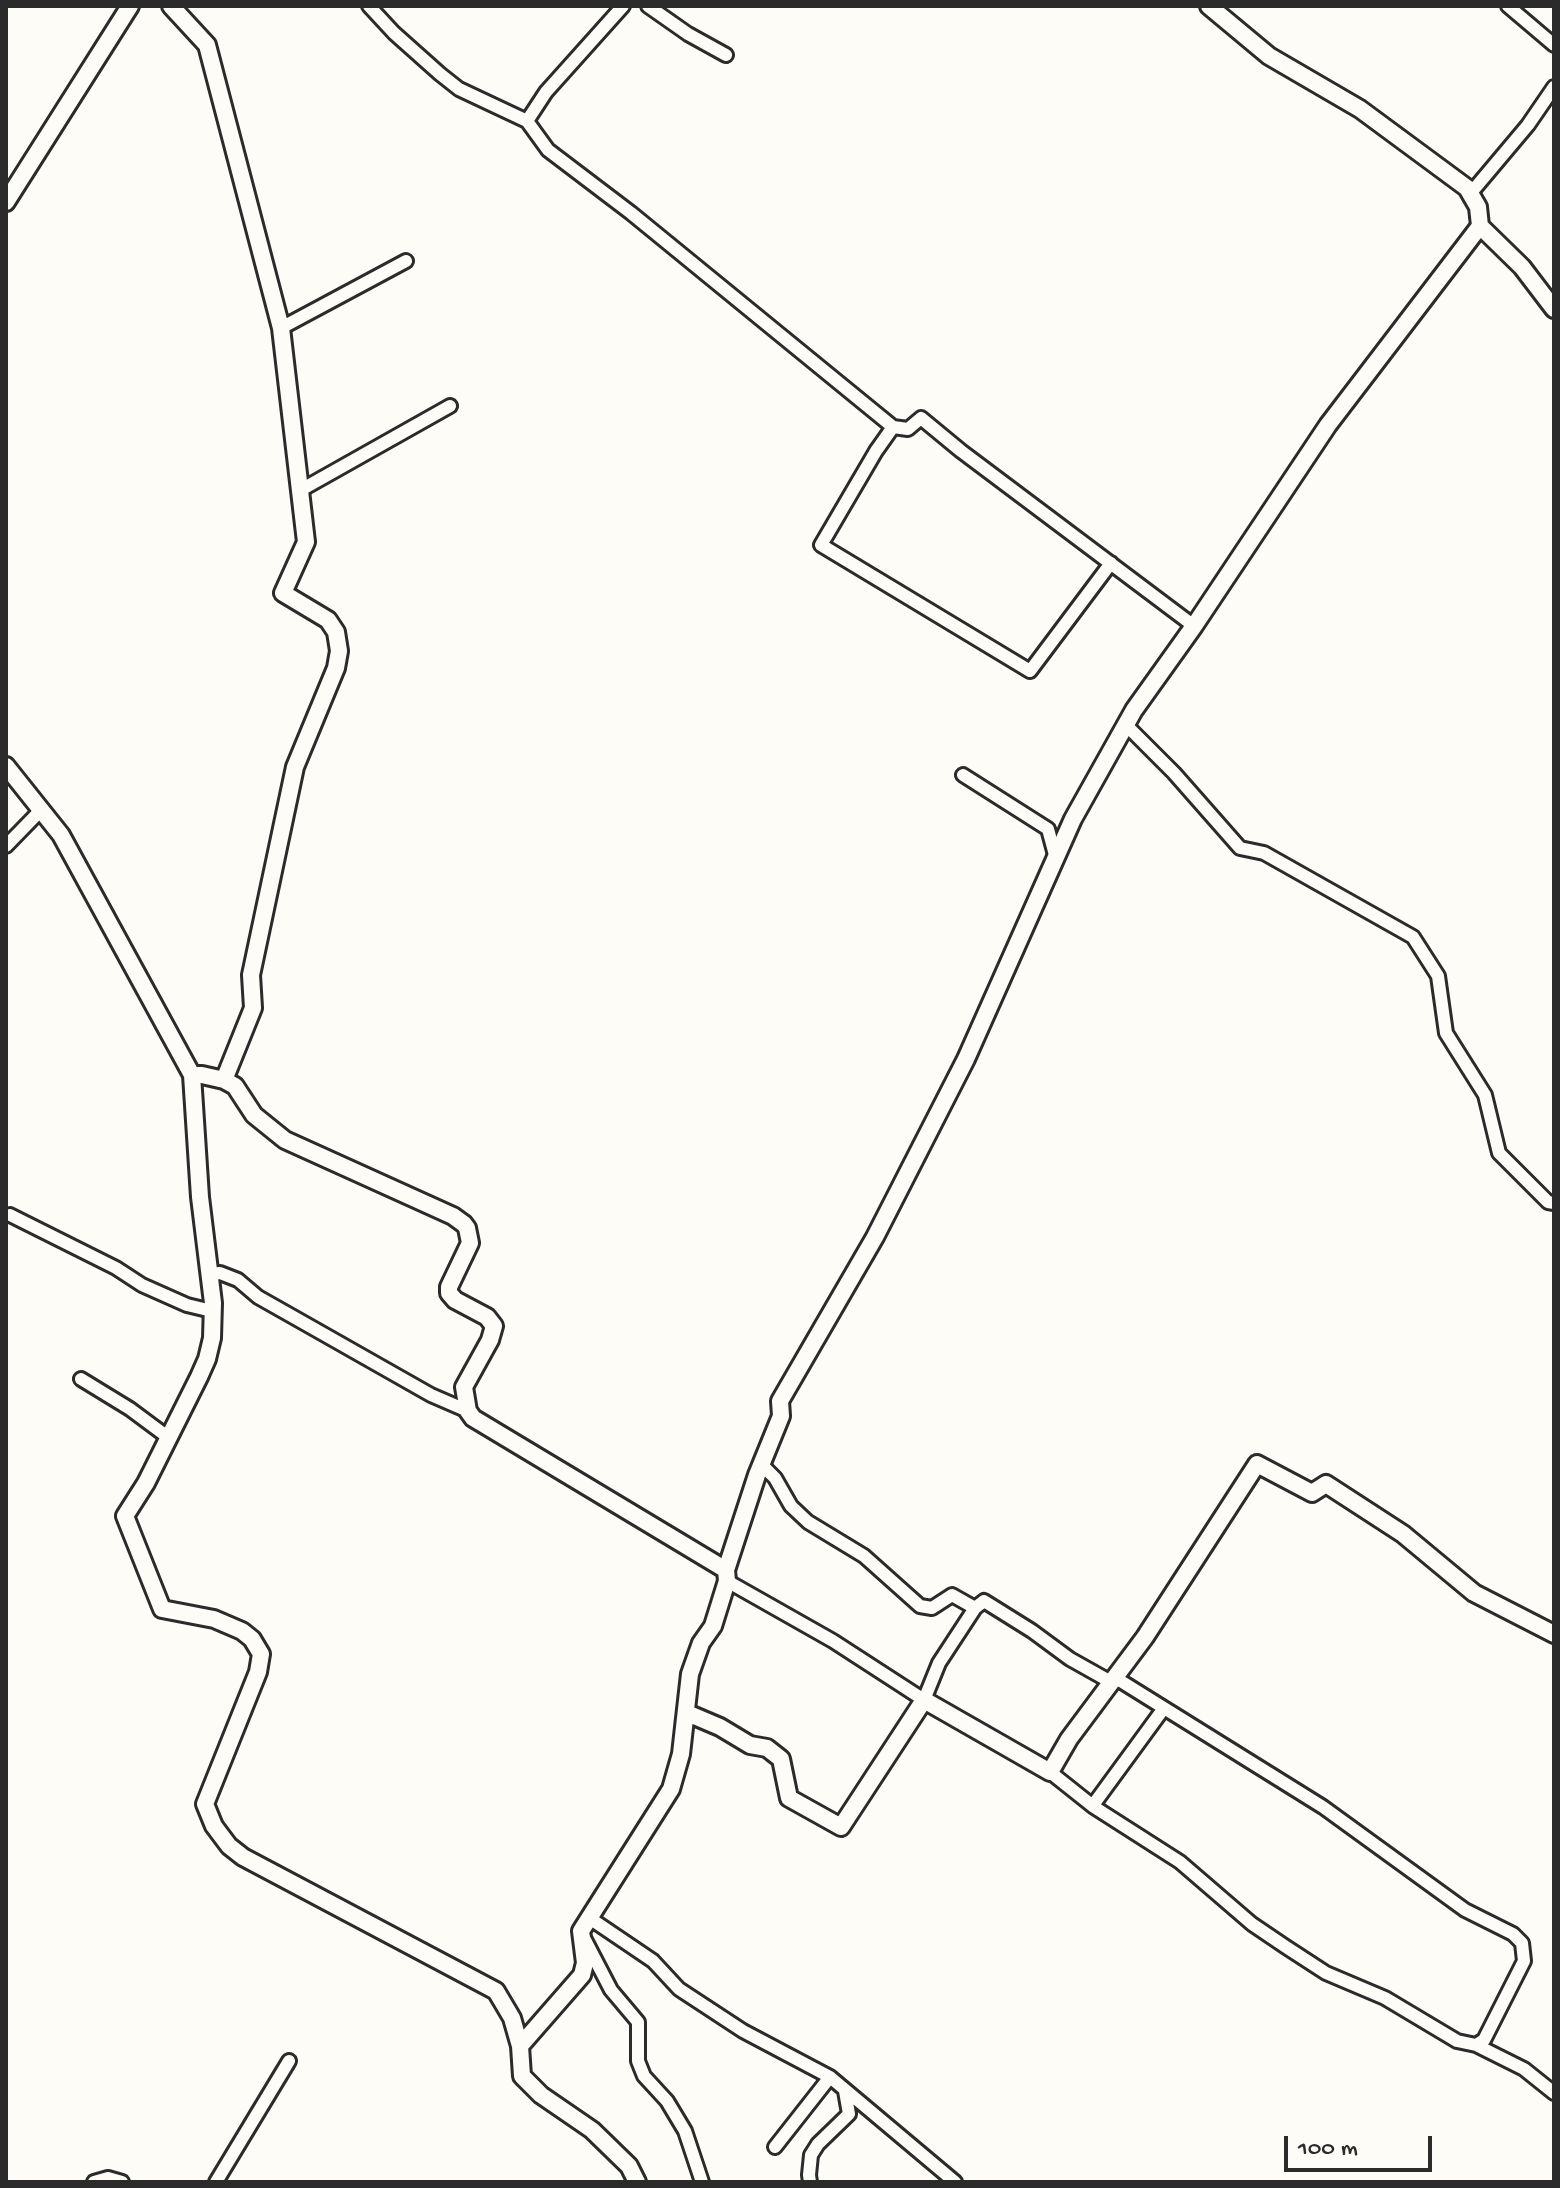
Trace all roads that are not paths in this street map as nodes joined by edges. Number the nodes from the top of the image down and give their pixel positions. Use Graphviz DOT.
graph roads {
  1 [pos="130,6"];
  2 [pos="171,6"];
  3 [pos="369,6"];
  4 [pos="623,6"];
  5 [pos="648,6"];
  6 [pos="1209,6"];
  7 [pos="1508,6"];
  8 [pos="1554,45"];
  9 [pos="726,55"];
  10 [pos="1554,87"];
  11 [pos="527,121"];
  12 [pos="1470,194"];
  13 [pos="6,202"];
  14 [pos="1480,226"];
  15 [pos="406,261"];
  16 [pos="1554,309"];
  17 [pos="281,328"];
  18 [pos="450,406"];
  19 [pos="893,427"];
  20 [pos="299,491"];
  21 [pos="1111,563"];
  22 [pos="1194,626"];
  23 [pos="1126,725"];
  24 [pos="6,766"];
  25 [pos="963,775"];
  26 [pos="42,809"];
  27 [pos="6,846"];
  28 [pos="1055,855"];
  29 [pos="192,1075"];
  30 [pos="224,1080"];
  31 [pos="1554,1203"];
  32 [pos="10,1215"];
  33 [pos="209,1274"];
  34 [pos="212,1311"];
  35 [pos="81,1379"];
  36 [pos="468,1411"];
  37 [pos="169,1438"];
  38 [pos="761,1464"];
  39 [pos="727,1575"];
  40 [pos="975,1608"];
  41 [pos="1554,1634"];
  42 [pos="1111,1682"];
  43 [pos="924,1700"];
  44 [pos="1164,1708"];
  45 [pos="687,1713"];
  46 [pos="1050,1772"];
  47 [pos="1094,1807"];
  48 [pos="584,1924"];
  49 [pos="1476,2045"];
  50 [pos="520,2046"];
  51 [pos="289,2061"];
  52 [pos="830,2077"];
  53 [pos="845,2091"];
  54 [pos="1554,2093"];
  55 [pos="775,2147"];
  56 [pos="94,2182"];
  57 [pos="122,2182"];
  58 [pos="216,2182"];
  59 [pos="637,2182"];
  60 [pos="702,2182"];
  61 [pos="810,2182"];
  62 [pos="955,2182"];
  1 -- 13 [label="street"];
  2 -- 17 [label="street"];
  3 -- 11 [label="street"];
  4 -- 11 [label="street"];
  5 -- 9 [label="street"];
  6 -- 12 [label="street"];
  7 -- 8 [label="street"];
  10 -- 12 [label="street"];
  11 -- 19 [label="street"];
  12 -- 14 [label="street"];
  14 -- 16 [label="street"];
  14 -- 22 [label="street"];
  15 -- 17 [label="street"];
  17 -- 20 [label="street"];
  18 -- 20 [label="street"];
  19 -- 21 [label="street"];
  19 -- 21 [label="street"];
  20 -- 30 [label="street"];
  21 -- 22 [label="street"];
  22 -- 23 [label="street"];
  23 -- 28 [label="street"];
  23 -- 31 [label="street"];
  24 -- 26 [label="street"];
  25 -- 28 [label="street"];
  26 -- 27 [label="street"];
  26 -- 29 [label="street"];
  28 -- 38 [label="street"];
  29 -- 30 [label="street"];
  29 -- 33 [label="street"];
  30 -- 36 [label="street"];
  32 -- 34 [label="street"];
  33 -- 34 [label="street"];
  33 -- 36 [label="street"];
  34 -- 37 [label="street"];
  35 -- 37 [label="street"];
  36 -- 39 [label="street"];
  37 -- 50 [label="street"];
  38 -- 39 [label="street"];
  38 -- 40 [label="street"];
  39 -- 43 [label="street"];
  39 -- 45 [label="street"];
  40 -- 42 [label="street"];
  40 -- 43 [label="street"];
  41 -- 42 [label="street"];
  42 -- 44 [label="street"];
  42 -- 46 [label="street"];
  43 -- 45 [label="street"];
  43 -- 46 [label="street"];
  44 -- 47 [label="street"];
  44 -- 49 [label="street"];
  45 -- 48 [label="street"];
  46 -- 47 [label="street"];
  47 -- 49 [label="street"];
  48 -- 50 [label="street"];
  48 -- 52 [label="street"];
  48 -- 60 [label="street"];
  49 -- 54 [label="street"];
  50 -- 59 [label="street"];
  51 -- 58 [label="street"];
  52 -- 53 [label="street"];
  52 -- 55 [label="street"];
  53 -- 61 [label="street"];
  53 -- 62 [label="street"];
  56 -- 57 [label="street"];
}
